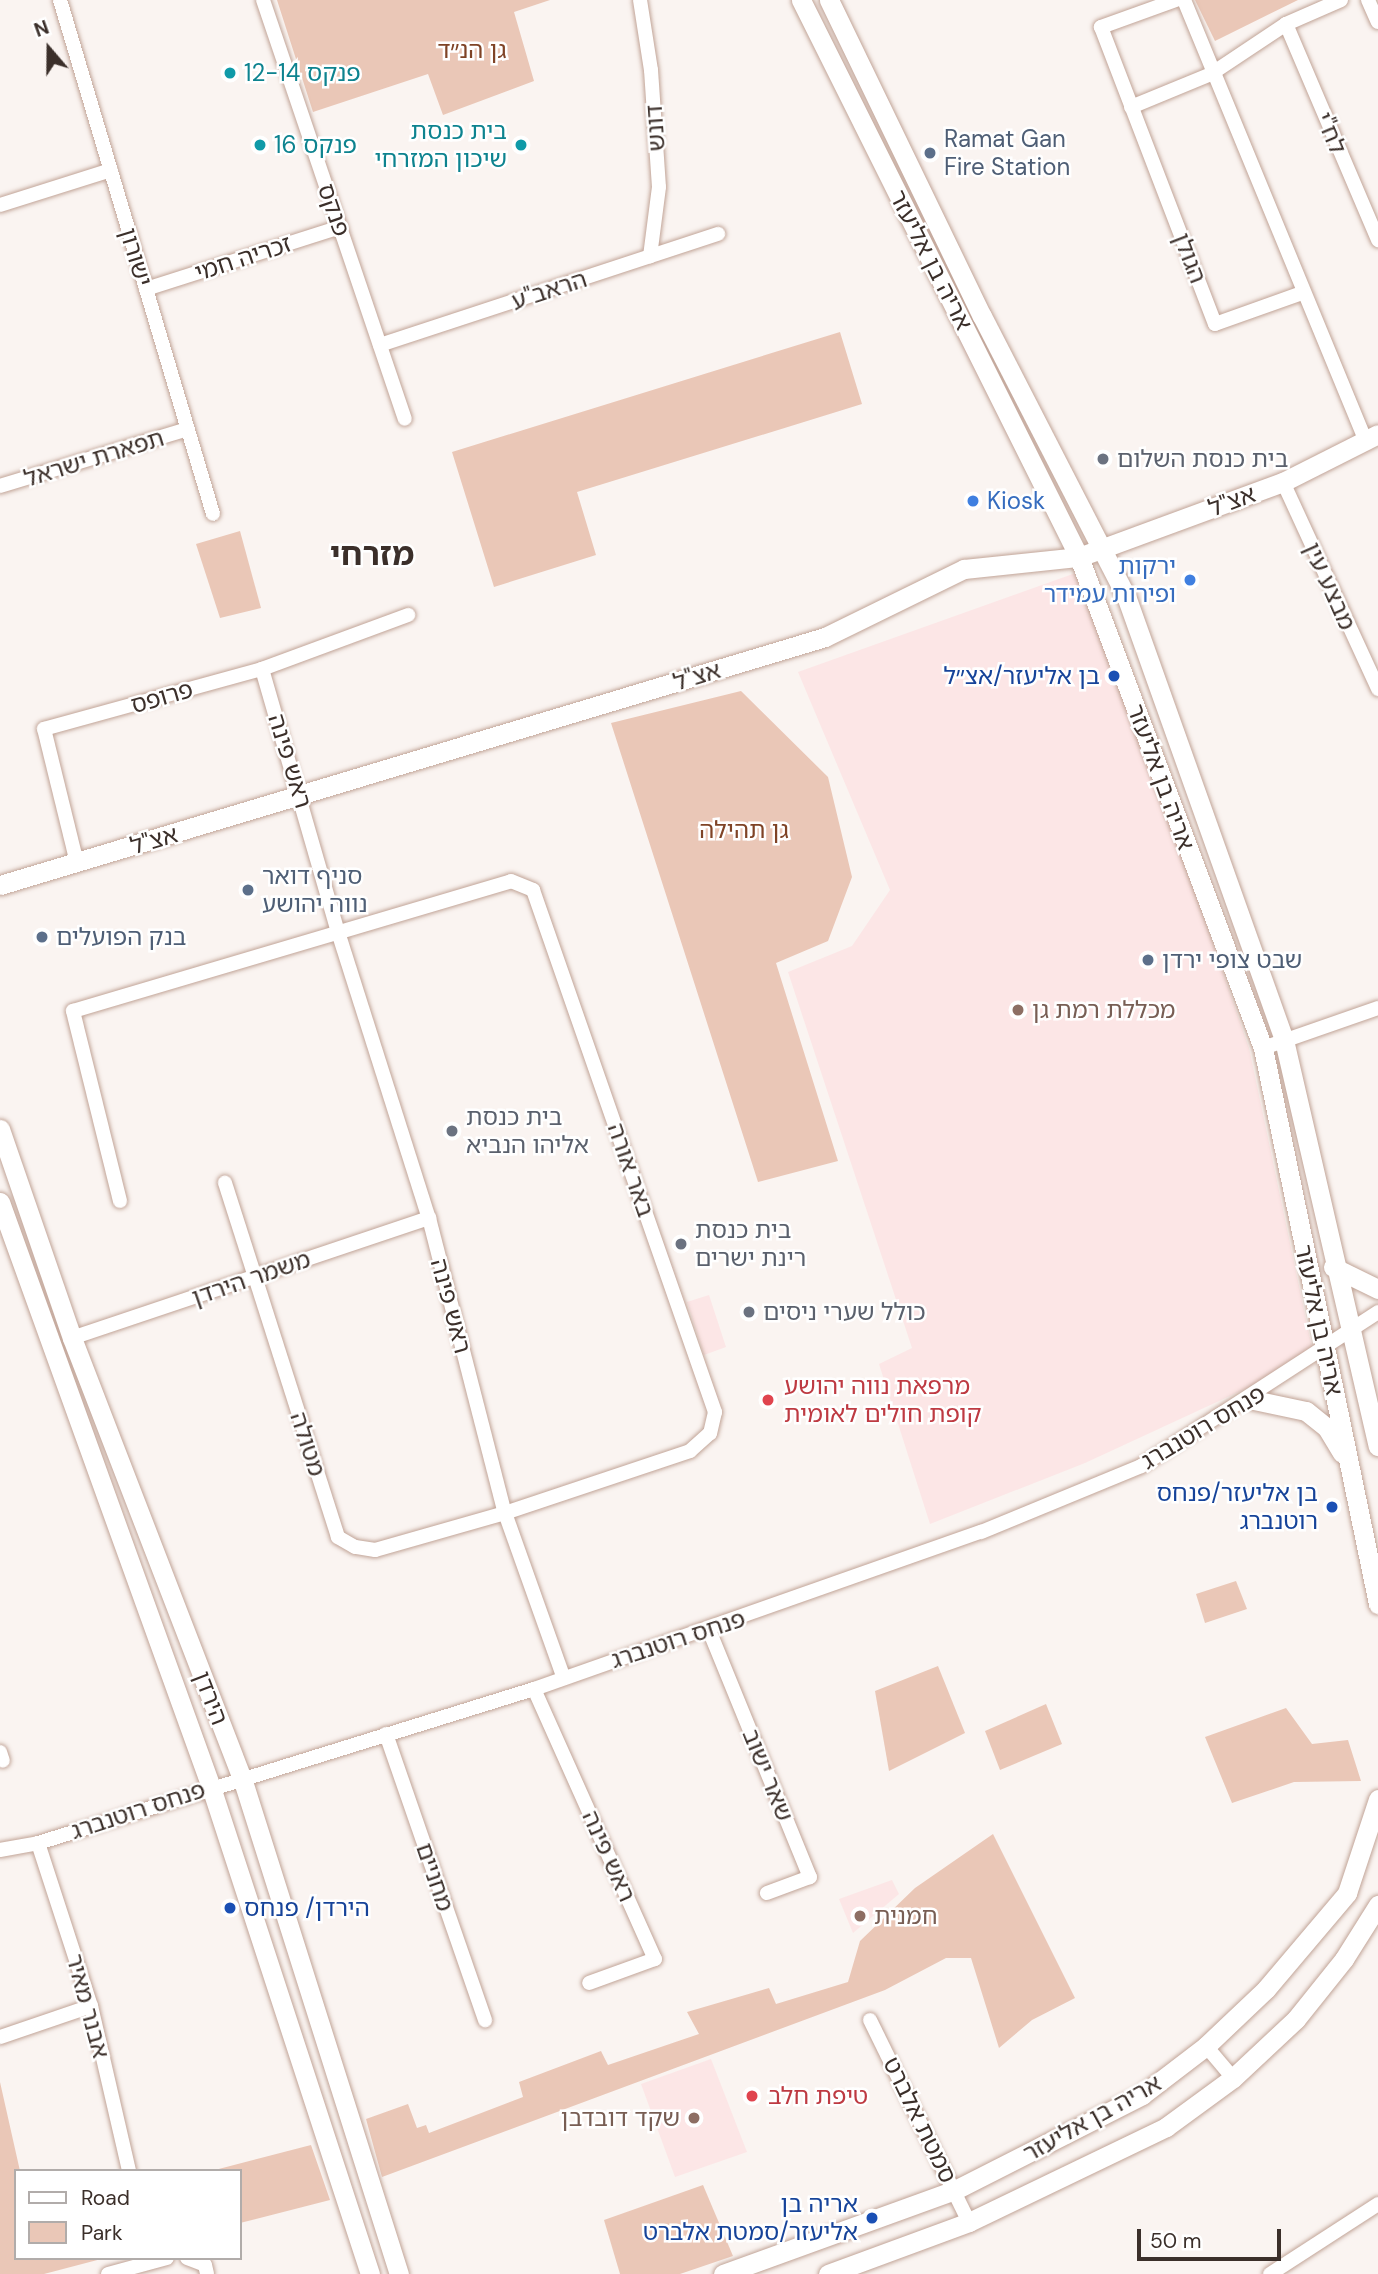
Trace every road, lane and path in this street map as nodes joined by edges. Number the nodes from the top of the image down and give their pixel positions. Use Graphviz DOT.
graph roads {
  1 [pos="60,0"];
  2 [pos="264,0"];
  3 [pos="640,0"];
  4 [pos="801,0"];
  5 [pos="829,0"];
  6 [pos="1176,0"];
  7 [pos="1184,0"];
  8 [pos="1341,0"];
  9 [pos="1368,0"];
  10 [pos="1378,22"];
  11 [pos="1286,24"];
  12 [pos="1211,74"];
  13 [pos="1131,107"];
  14 [pos="111,170"];
  15 [pos="0,205"];
  16 [pos="340,227"];
  17 [pos="718,234"];
  18 [pos="1378,240"];
  19 [pos="650,256"];
  20 [pos="146,289"];
  21 [pos="1301,293"];
  22 [pos="380,345"];
  23 [pos="405,419"];
  24 [pos="188,429"];
  25 [pos="1371,437"];
  26 [pos="1283,482"];
  27 [pos="0,486"];
  28 [pos="213,514"];
  29 [pos="1105,548"];
  30 [pos="1079,557"];
  31 [pos="408,615"];
  32 [pos="262,669"];
  33 [pos="1378,689"];
  34 [pos="302,798"];
  35 [pos="77,863"];
  36 [pos="0,886"];
  37 [pos="339,935"];
  38 [pos="1378,1008"];
  39 [pos="1284,1040"];
  40 [pos="1263,1048"];
  41 [pos="0,1129"];
  42 [pos="225,1183"];
  43 [pos="0,1202"];
  44 [pos="120,1202"];
  45 [pos="429,1218"];
  46 [pos="1333,1268"];
  47 [pos="254,1278"];
  48 [pos="1378,1289"];
  49 [pos="1378,1311"];
  50 [pos="1350,1330"];
  51 [pos="72,1338"];
  52 [pos="1325,1350"];
  53 [pos="1249,1399"];
  54 [pos="1378,1446"];
  55 [pos="1350,1467"];
  56 [pos="505,1513"];
  57 [pos="1378,1604"];
  58 [pos="709,1630"];
  59 [pos="563,1676"];
  60 [pos="534,1689"];
  61 [pos="386,1734"];
  62 [pos="242,1778"];
  63 [pos="211,1787"];
  64 [pos="1378,1799"];
  65 [pos="38,1843"];
  66 [pos="0,1850"];
  67 [pos="767,1893"];
  68 [pos="1378,1905"];
  69 [pos="589,1983"];
  70 [pos="91,2006"];
  71 [pos="485,2020"];
  72 [pos="870,2020"];
  73 [pos="0,2037"];
  74 [pos="1206,2046"];
  75 [pos="1233,2078"];
  76 [pos="129,2169"];
  77 [pos="955,2190"];
  78 [pos="1378,2203"];
  79 [pos="969,2222"];
  80 [pos="160,2260"];
  81 [pos="192,2260"];
  82 [pos="108,2274"];
  83 [pos="207,2274"];
  84 [pos="370,2274"];
  85 [pos="399,2274"];
  86 [pos="723,2274"];
  87 [pos="828,2274"];
  88 [pos="1270,2274"];
  1 -- 14 [label="street, ישורון"];
  2 -- 16 [label="street, פנקס"];
  3 -- 19 [label="street, דונש"];
  4 -- 30 [label="street, אריה בן אליעזר"];
  5 -- 29 [label="street, אריה בן אליעזר"];
  6 -- 13 [label="street, הגולן"];
  7 -- 12 [label="street"];
  8 -- 11 [label="street"];
  9 -- 10 [label="street"];
  11 -- 12 [label="street"];
  11 -- 18 [label="street, לח\"י"];
  12 -- 13 [label="street"];
  12 -- 21 [label="street"];
  13 -- 21 [label="street, הגולן"];
  14 -- 15 [label="street"];
  14 -- 20 [label="street, ישורון"];
  16 -- 20 [label="street, זכריה חמי"];
  16 -- 22 [label="street, פנקס"];
  17 -- 19 [label="street, הראב\"ע"];
  19 -- 22 [label="street, הראב\"ע"];
  20 -- 24 [label="street, ישורון"];
  21 -- 25 [label="street"];
  22 -- 23 [label="street, פנקס"];
  24 -- 27 [label="street, תפארת ישראל"];
  24 -- 28 [label="street, ישורון"];
  25 -- 26 [label="street, אצ\"ל"];
  26 -- 29 [label="street, אצ\"ל"];
  26 -- 33 [label="street, מבצע עין"];
  29 -- 30 [label="street, אצ\"ל"];
  29 -- 39 [label="street, אריה בן אליעזר"];
  30 -- 34 [label="street, אצ\"ל"];
  30 -- 40 [label="street, אריה בן אליעזר"];
  31 -- 32 [label="street, פרופס"];
  32 -- 34 [label="street, ראש פינה"];
  32 -- 35 [label="street, פרופס"];
  34 -- 35 [label="street, אצ\"ל"];
  34 -- 37 [label="street, ראש פינה"];
  35 -- 36 [label="street, אצ\"ל"];
  37 -- 44 [label="street"];
  37 -- 45 [label="street, ראש פינה"];
  37 -- 56 [label="street, באר אורה"];
  38 -- 39 [label="street"];
  39 -- 40 [label="street"];
  39 -- 46 [label="street, אריה בן אליעזר"];
  40 -- 52 [label="street, אריה בן אליעזר"];
  41 -- 51 [label="street, הירדן"];
  42 -- 47 [label="street, מטולה"];
  43 -- 63 [label="street, הירדן"];
  45 -- 47 [label="street, משמר הירדן"];
  45 -- 56 [label="street, ראש פינה"];
  46 -- 48 [label="street"];
  46 -- 50 [label="street, אריה בן אליעזר"];
  47 -- 51 [label="street, משמר הירדן"];
  47 -- 56 [label="street, מטולה"];
  49 -- 50 [label="street, פנחס רוטנברג"];
  50 -- 52 [label="street, פנחס רוטנברג"];
  50 -- 54 [label="street, אריה בן אליעזר"];
  51 -- 62 [label="street, הירדן"];
  52 -- 53 [label="street, פנחס רוטנברג"];
  52 -- 55 [label="street, אריה בן אליעזר"];
  53 -- 55 [label="street"];
  53 -- 58 [label="street, פנחס רוטנברג"];
  55 -- 57 [label="street, אריה בן אליעזר"];
  56 -- 59 [label="street, ראש פינה"];
  58 -- 59 [label="street, פנחס רוטנברג"];
  58 -- 67 [label="street, שאר ישוב"];
  59 -- 60 [label="street, פנחס רוטנברג"];
  60 -- 61 [label="street, פנחס רוטנברג"];
  60 -- 69 [label="street, ראש פינה"];
  61 -- 62 [label="street, פנחס רוטנברג"];
  61 -- 71 [label="street, מחניים"];
  62 -- 63 [label="street, פנחס רוטנברג"];
  62 -- 85 [label="street, הירדן"];
  63 -- 65 [label="street, פנחס רוטנברג"];
  63 -- 84 [label="street, הירדן"];
  64 -- 74 [label="street, אריה בן אליעזר"];
  65 -- 66 [label="street, פנחס רוטנברג"];
  65 -- 70 [label="street, אבנר מאיר"];
  68 -- 75 [label="street, אריה בן אליעזר"];
  70 -- 73 [label="street"];
  70 -- 76 [label="street, אבנר מאיר"];
  72 -- 77 [label="street, סמטת אלברט"];
  74 -- 75 [label="street"];
  74 -- 77 [label="street, אריה בן אליעזר"];
  75 -- 79 [label="street, אריה בן אליעזר"];
  77 -- 79 [label="street, סמטת אלברט"];
  77 -- 86 [label="street, אריה בן אליעזר"];
  78 -- 88 [label="street"];
  79 -- 87 [label="street, אריה בן אליעזר"];
  80 -- 82 [label="street"];
  81 -- 83 [label="street"];
}
